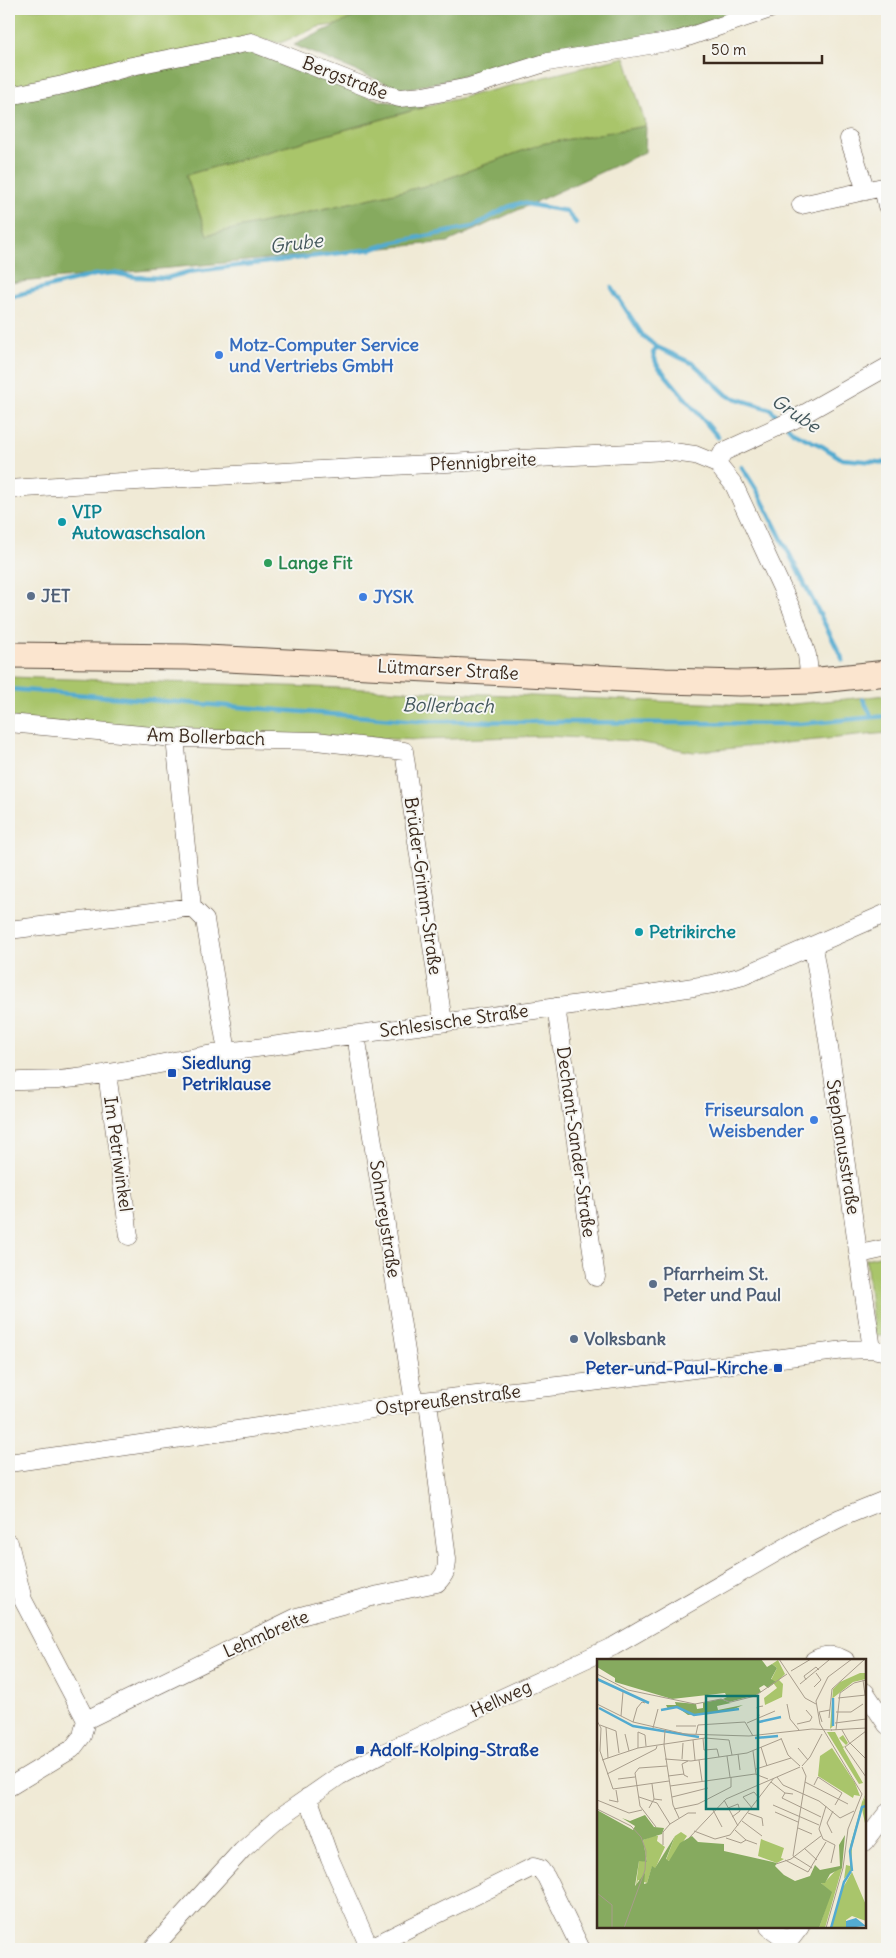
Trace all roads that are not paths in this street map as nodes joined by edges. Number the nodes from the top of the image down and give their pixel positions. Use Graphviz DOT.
graph roads {
  1 [pos="770,9"];
  2 [pos="9,96"];
  3 [pos="849,139"];
  4 [pos="879,188"];
  5 [pos="801,205"];
  6 [pos="887,206"];
  7 [pos="887,367"];
  8 [pos="717,464"];
  9 [pos="9,489"];
  10 [pos="9,655"];
  11 [pos="887,673"];
  12 [pos="810,681"];
  13 [pos="9,723"];
  14 [pos="175,738"];
  15 [pos="404,751"];
  16 [pos="192,907"];
  17 [pos="887,913"];
  18 [pos="9,930"];
  19 [pos="813,947"];
  20 [pos="556,1007"];
  21 [pos="443,1022"];
  22 [pos="356,1035"];
  23 [pos="228,1052"];
  24 [pos="107,1073"];
  25 [pos="9,1082"];
  26 [pos="129,1236"];
  27 [pos="887,1248"];
  28 [pos="860,1254"];
  29 [pos="596,1277"];
  30 [pos="879,1350"];
  31 [pos="421,1402"];
  32 [pos="9,1463"];
  33 [pos="887,1498"];
  34 [pos="9,1543"];
  35 [pos="16,1604"];
  36 [pos="816,1659"];
  37 [pos="843,1659"];
  38 [pos="866,1694"];
  39 [pos="86,1720"];
  40 [pos="887,1725"];
  41 [pos="9,1787"];
  42 [pos="308,1797"];
  43 [pos="887,1813"];
  44 [pos="866,1841"];
  45 [pos="771,1928"];
  46 [pos="799,1928"];
  47 [pos="786,1945"];
  48 [pos="369,1948"];
  49 [pos="152,1949"];
  50 [pos="581,1949"];
  1 -- 2 [label="street, Bergstraße"];
  3 -- 4 [label="street"];
  4 -- 5 [label="street"];
  4 -- 6 [label="street"];
  7 -- 8 [label="street"];
  8 -- 9 [label="street, Pfennigbreite"];
  8 -- 12 [label="street, Pfennigbreite"];
  10 -- 12 [label="main road, Lütmarser Straße"];
  11 -- 12 [label="main road, Lütmarser Straße"];
  13 -- 14 [label="street, Am Bollerbach"];
  14 -- 15 [label="street, Am Bollerbach"];
  14 -- 16 [label="street"];
  15 -- 21 [label="street, Brüder-Grimm-Straße"];
  16 -- 18 [label="street"];
  16 -- 23 [label="street"];
  17 -- 19 [label="street, Schlesische Straße"];
  19 -- 20 [label="street, Schlesische Straße"];
  19 -- 28 [label="street, Stephanusstraße"];
  20 -- 21 [label="street, Schlesische Straße"];
  20 -- 29 [label="street, Dechant-Sander-Straße"];
  21 -- 22 [label="street, Schlesische Straße"];
  22 -- 23 [label="street, Schlesische Straße"];
  22 -- 31 [label="street, Sohnreystraße"];
  23 -- 24 [label="street, Schlesische Straße"];
  24 -- 25 [label="street, Schlesische Straße"];
  24 -- 26 [label="street, Im Petriwinkel"];
  27 -- 28 [label="street"];
  28 -- 30 [label="street, Stephanusstraße"];
  30 -- 31 [label="street, Ostpreußenstraße"];
  31 -- 32 [label="street, Ostpreußenstraße"];
  31 -- 39 [label="street, Lehmbreite"];
  33 -- 42 [label="street, Hellweg"];
  34 -- 35 [label="street"];
  35 -- 39 [label="street"];
  36 -- 37 [label="street"];
  38 -- 40 [label="street"];
  39 -- 41 [label="street"];
  42 -- 48 [label="street"];
  42 -- 49 [label="street, Hellweg"];
  43 -- 44 [label="street"];
  45 -- 47 [label="street"];
  46 -- 47 [label="street"];
  48 -- 50 [label="street"];
}
